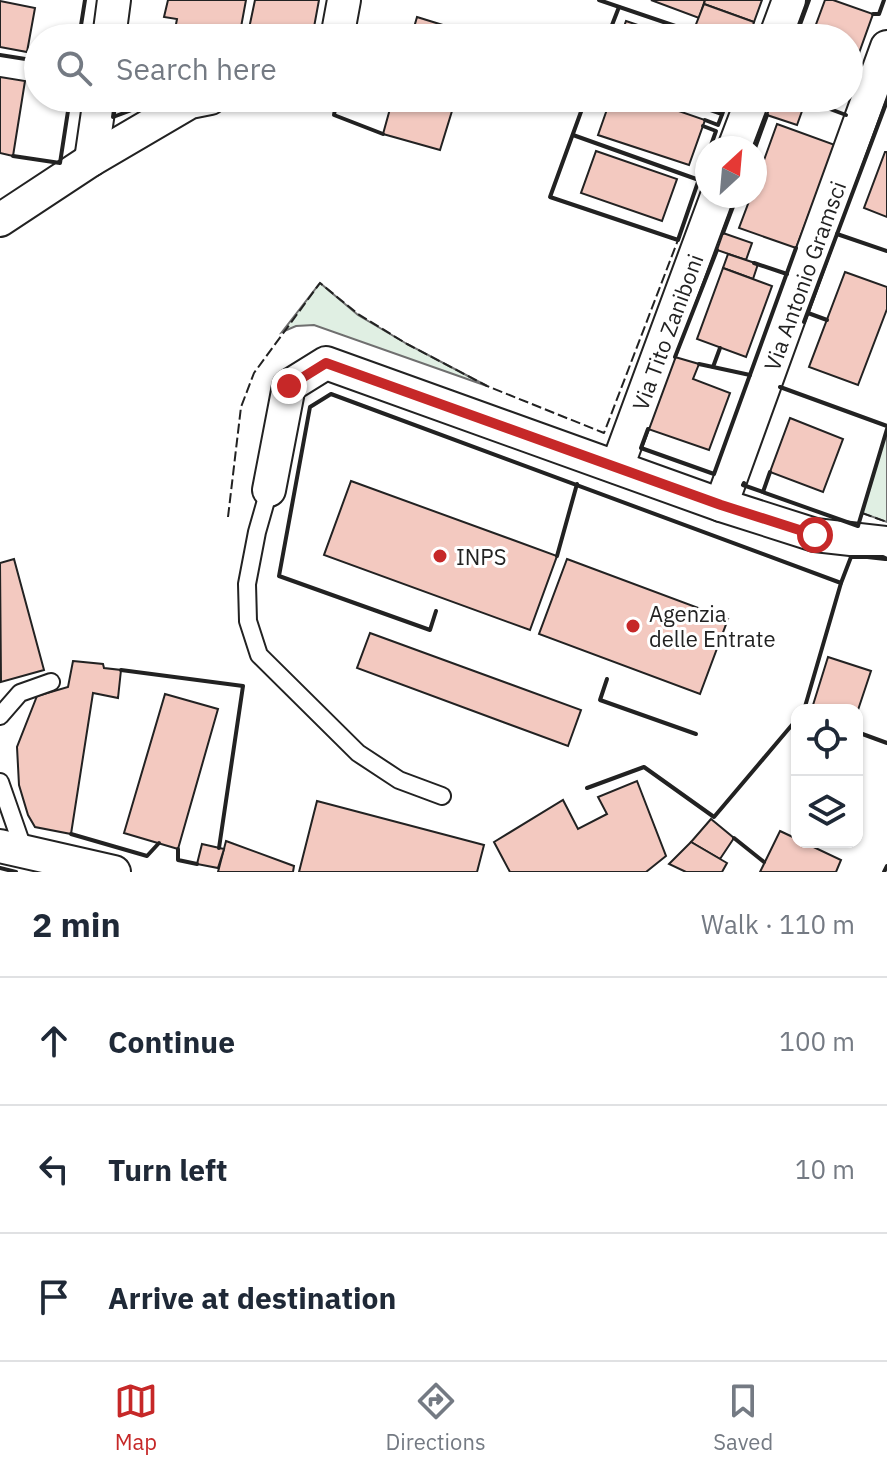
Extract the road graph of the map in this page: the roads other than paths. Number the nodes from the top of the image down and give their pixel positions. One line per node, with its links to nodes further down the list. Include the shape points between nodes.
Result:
1 (114, 0): 4 (street)
2 (344, 0): 5 (street)
3 (789, 0): 6 (street)
4 (111, 24)
5 (340, 24)
6 (780, 24)
7 (887, 47): 17 (street, Via Antonio Gramsci)
8 (98, 112): 12 (street)
9 (173, 112): 12 (street)
10 (748, 112): 11 (street)
11 (739, 136)
12 (91, 160): 14 (street)
13 (713, 208): 15 (street, Via Tito Zaniboni)
14 (0, 220)
15 (617, 467): 16 (street, via 326,363 289,386); 17 (street)
16 (269, 490): 22 (lane, via 247,584 248,621 259,655 358,753 399,780)
17 (721, 505): 18 (street, via 815,535)
18 (887, 543)
19 (51, 682): 20 (lane, via 20,693)
20 (0, 716)
21 (0, 782): 23 (lane)
22 (442, 796)
23 (12, 848): 24 (street)
24 (114, 872)

